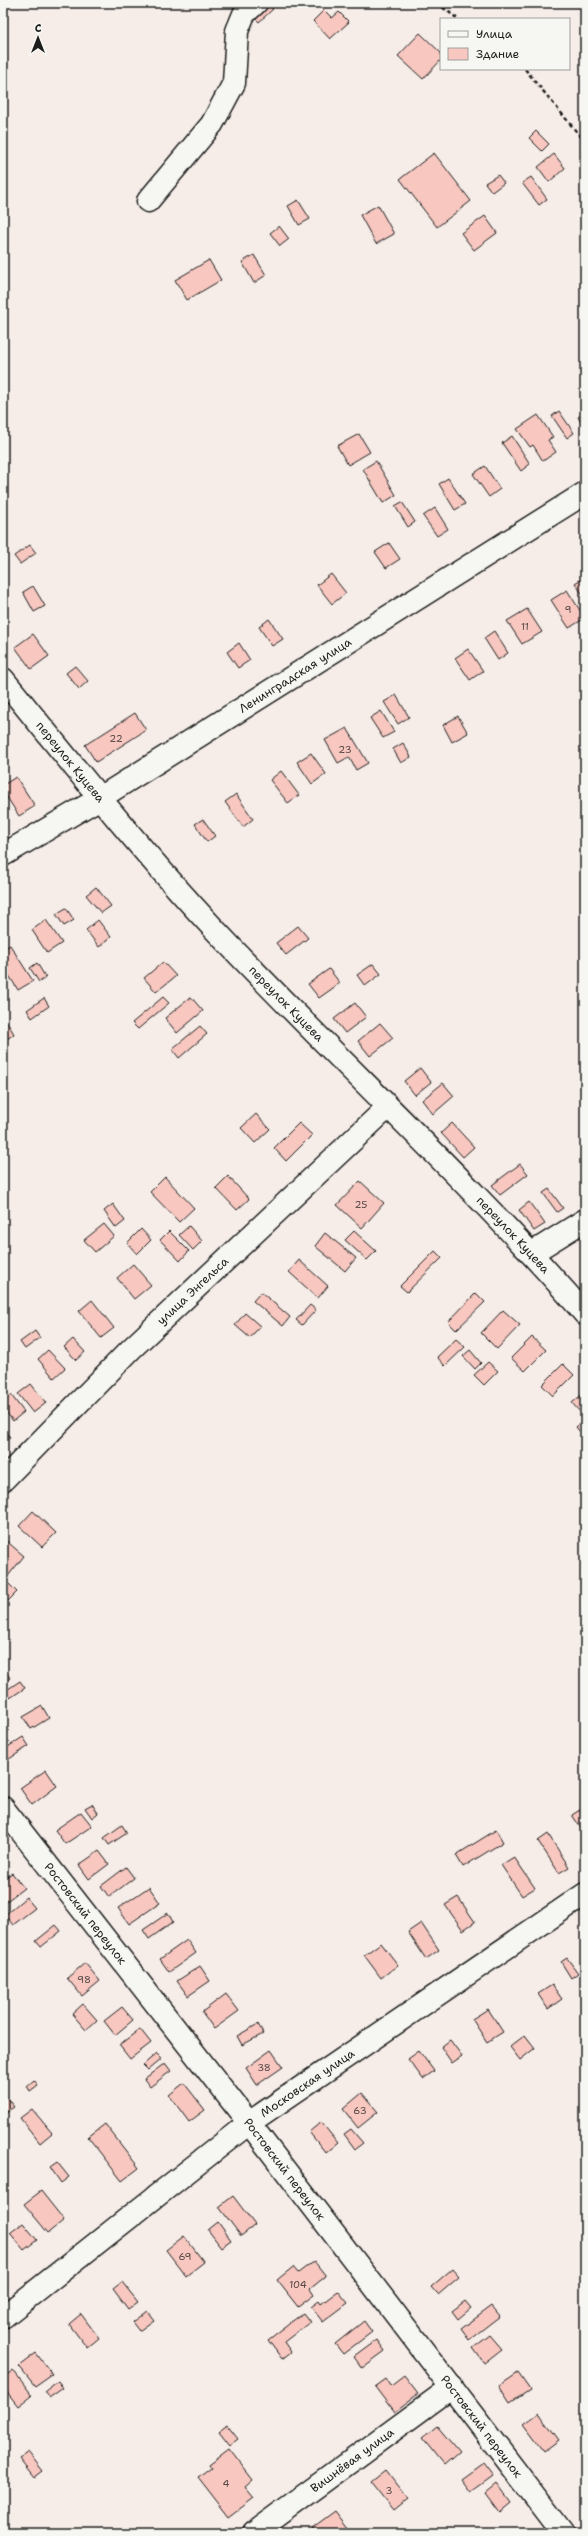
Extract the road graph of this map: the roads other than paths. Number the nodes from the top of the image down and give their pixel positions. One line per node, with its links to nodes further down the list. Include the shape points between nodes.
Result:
1 (256, 3): 2 (street, via 244,14 237,31 234,83 212,124)
2 (148, 201)
3 (585, 493): 5 (street, Ленинградская улица)
4 (3, 679): 5 (street, переулок Куцева)
5 (100, 798): 6 (street, Ленинградская улица); 7 (street, переулок Куцева, via 214,929)
6 (3, 855)
7 (388, 1107): 9 (street, переулок Куцева); 11 (street, улица Энгельса, via 131,1349)
8 (585, 1220): 9 (street)
9 (532, 1253): 10 (street, переулок Куцева)
10 (585, 1314)
11 (3, 1480)
12 (3, 1808): 14 (street, Ростовский переулок)
13 (585, 1894): 14 (street, Московская улица)
14 (249, 2123): 15 (street, Московская улица); 16 (street, Ростовский переулок)
15 (3, 2317)
16 (452, 2387): 17 (street, Вишнёвая улица); 18 (street, Ростовский переулок)
17 (253, 2533)
18 (563, 2533)

